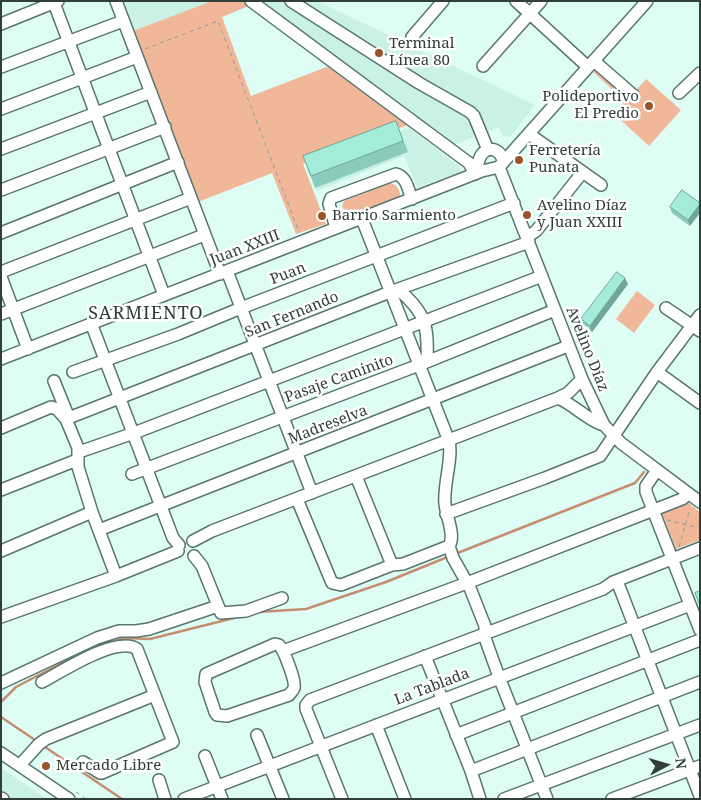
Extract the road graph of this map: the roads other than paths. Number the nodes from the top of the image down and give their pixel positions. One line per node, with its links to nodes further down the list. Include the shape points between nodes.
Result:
1 (26, 1): 10 (street)
2 (116, 1): 12 (street)
3 (252, 1): 35 (street, via 469,163)
4 (291, 1): 31 (street, via 418,83 470,112 474,116)
5 (443, 1): 14 (street)
6 (516, 1): 11 (street)
7 (541, 1): 11 (street)
8 (646, 1): 17 (street)
9 (56, 2): 10 (street); 15 (street)
10 (30, 13): 13 (street)
11 (530, 14): 17 (street); 18 (street)
12 (123, 21): 15 (street); 16 (street)
13 (1, 24)
14 (412, 37)
15 (68, 41): 19 (street); 21 (street)
16 (136, 55): 21 (street); 22 (street)
17 (591, 64): 24 (street); 28 (street)
18 (483, 66)
19 (1, 67)
20 (699, 74): 23 (street)
21 (82, 78): 25 (street); 26 (street)
22 (151, 92): 26 (street); 27 (street)
23 (679, 93)
24 (633, 95)
25 (1, 108)
26 (95, 113): 29 (street); 30 (street)
27 (164, 127): 29 (street); 32 (street)
28 (529, 134): 33 (street); 34 (street)
29 (109, 148): 36 (street); 38 (street)
30 (1, 149)
31 (484, 155): 33 (street, via 481,164 484,168); 33 (street, via 493,149 499,151 502,156); 35 (street)
32 (178, 162): 36 (street); 39 (street)
33 (497, 166): 35 (street, Juan XXIII); 41 (street, Avelino Díaz)
34 (582, 173): 37 (street); 47 (street, San Fernando)
35 (475, 174): 40 (street, Juan XXIII)
36 (122, 184): 43 (street); 45 (street)
37 (601, 185)
38 (1, 190)
39 (191, 198): 43 (street); 46 (street)
40 (412, 199): 42 (street, Juan XXIII); 44 (street, via 404,179 396,174 331,198 329,204)
41 (514, 203): 47 (street, Avelino Díaz); 48 (street, Puan)
42 (362, 219): 44 (street, Juan XXIII); 48 (street)
43 (136, 220): 49 (street); 50 (street)
44 (336, 228): 51 (street, Juan XXIII)
45 (1, 233)
46 (204, 235): 49 (street); 51 (street)
47 (528, 239): 53 (street, Avelino Díaz); 54 (street, San Fernando)
48 (376, 256): 54 (street); 56 (street, Puan)
49 (150, 257): 55 (street); 58 (street)
50 (1, 272)
51 (224, 272): 55 (street, Juan XXIII); 56 (street)
52 (1, 276): 58 (street)
53 (542, 276): 59 (street, Avelino Díaz); 62 (street)
54 (394, 291): 62 (street, via 416,307); 65 (street); 66 (street, San Fernando)
55 (164, 295): 63 (street, Juan XXIII)
56 (241, 308): 66 (street); 70 (street, Puan)
57 (666, 308): 64 (street)
58 (14, 309): 60 (street); 68 (street)
59 (555, 310): 67 (street, Avelino Díaz); 71 (street, Pasaje Caminito)
60 (1, 314)
61 (700, 315): 64 (street)
62 (424, 321): 65 (street); 71 (street, via 428,351)
63 (91, 323): 68 (street, Juan XXIII); 70 (street)
64 (696, 328): 73 (street)
65 (405, 329): 71 (street); 76 (street)
66 (256, 346): 76 (street); 77 (street, San Fernando)
67 (568, 346): 74 (street, Avelino Díaz); 79 (street, Madreselva)
68 (28, 349): 69 (street, Juan XXIII)
69 (1, 359)
70 (106, 360): 72 (street, Puan); 77 (street)
71 (423, 363): 79 (street); 81 (street, Pasaje Caminito)
72 (73, 372)
73 (658, 372): 80 (street); 86 (street)
74 (582, 379): 78 (street); 83 (street, Avelino Díaz)
75 (54, 381): 82 (street)
76 (269, 381): 81 (street); 85 (street)
77 (121, 398): 82 (street, San Fernando); 85 (street)
78 (558, 398): 83 (street); 87 (street)
79 (432, 400): 87 (street); 88 (street, Madreselva)
80 (700, 403)
81 (283, 416): 88 (street); 90 (street, Pasaje Caminito)
82 (68, 418): 84 (street, via 51,407); 89 (street)
83 (604, 425): 86 (street, Avelino Díaz)
84 (1, 428)
85 (134, 433): 89 (street); 90 (street)
86 (613, 436): 91 (street, Avelino Díaz); 100 (street, via 597,457)
87 (449, 441): 93 (street); 100 (street, via 444,492)
88 (297, 453): 95 (street); 98 (street, Madreselva)
89 (78, 456): 94 (street); 99 (street, via 78,467)
90 (147, 468): 92 (street, Pasaje Caminito); 98 (street)
91 (657, 470): 96 (street, Avelino Díaz); 101 (street, via 646,489)
92 (132, 474)
93 (356, 476): 95 (street); 110 (street)
94 (1, 490)
95 (312, 492): 97 (street)
96 (694, 498): 101 (street, via 682,499)
97 (297, 499): 103 (street); 110 (street, via 332,583 341,585)
98 (161, 506): 102 (street, Madreselva); 104 (street)
99 (92, 512): 102 (street); 106 (street)
100 (446, 514): 107 (street, via 452,538)
101 (654, 514): 109 (street); 112 (street)
102 (99, 530): 111 (street)
103 (193, 541): 104 (street, via 186,540); 108 (street, via 197,548)
104 (178, 548): 108 (street, via 184,558); 111 (street)
105 (700, 548): 109 (street)
106 (1, 550)
107 (451, 552): 110 (street); 112 (street)
108 (194, 556): 116 (street, via 202,566)
109 (674, 558): 113 (street); 115 (street)
110 (392, 565)
111 (116, 576): 117 (street)
112 (467, 583): 120 (street); 122 (street)
113 (619, 586): 118 (street); 120 (street, via 608,584 603,589)
114 (282, 598): 116 (street, via 246,610 221,613)
115 (690, 605): 118 (street, La Tablada); 119 (street)
116 (218, 606): 128 (street, via 149,629 118,631 97,638)
117 (3, 613)
118 (634, 626): 124 (street); 125 (street, La Tablada)
119 (700, 630)
120 (485, 632): 123 (street); 125 (street)
121 (700, 640): 124 (street)
122 (279, 647): 122 (street, via 294,684 293,691 224,717 217,715 205,682 206,674)
123 (425, 656): 131 (street); 138 (street, via 307,703 306,710)
124 (647, 660): 130 (street); 132 (street)
125 (499, 677): 131 (street, La Tablada); 132 (street)
126 (42, 682): 129 (street, via 95,654 116,647 133,646)
127 (700, 682): 130 (street)
128 (1, 683)
129 (155, 695): 142 (street, via 173,742 100,773); 143 (street, via 46,739)
130 (661, 696): 135 (street); 139 (street)
131 (442, 700): 133 (street, La Tablada); 136 (street)
132 (514, 713): 136 (street); 139 (street)
133 (376, 725): 138 (street, La Tablada); 157 (street)
134 (700, 725): 135 (street)
135 (676, 734): 145 (street); 148 (street)
136 (456, 735): 146 (street)
137 (257, 736): 144 (street)
138 (321, 746): 144 (street, La Tablada); 156 (street)
139 (528, 749): 146 (street); 148 (street)
140 (1, 753): 143 (street)
141 (205, 756): 149 (street)
142 (83, 762)
143 (20, 765): 151 (street)
144 (269, 766): 149 (street, La Tablada); 155 (street)
145 (695, 768): 150 (street); 161 (street)
146 (471, 771): 158 (street)
147 (159, 780): 152 (street)
148 (542, 784): 159 (street); 160 (street)
149 (217, 786): 153 (street, La Tablada); 154 (street)
150 (700, 796)
151 (69, 799)
152 (165, 799)
153 (184, 799)
154 (222, 799)
155 (283, 799)
156 (342, 799)
157 (405, 799)
158 (480, 799)
159 (504, 799)
160 (547, 799)
161 (612, 799)

